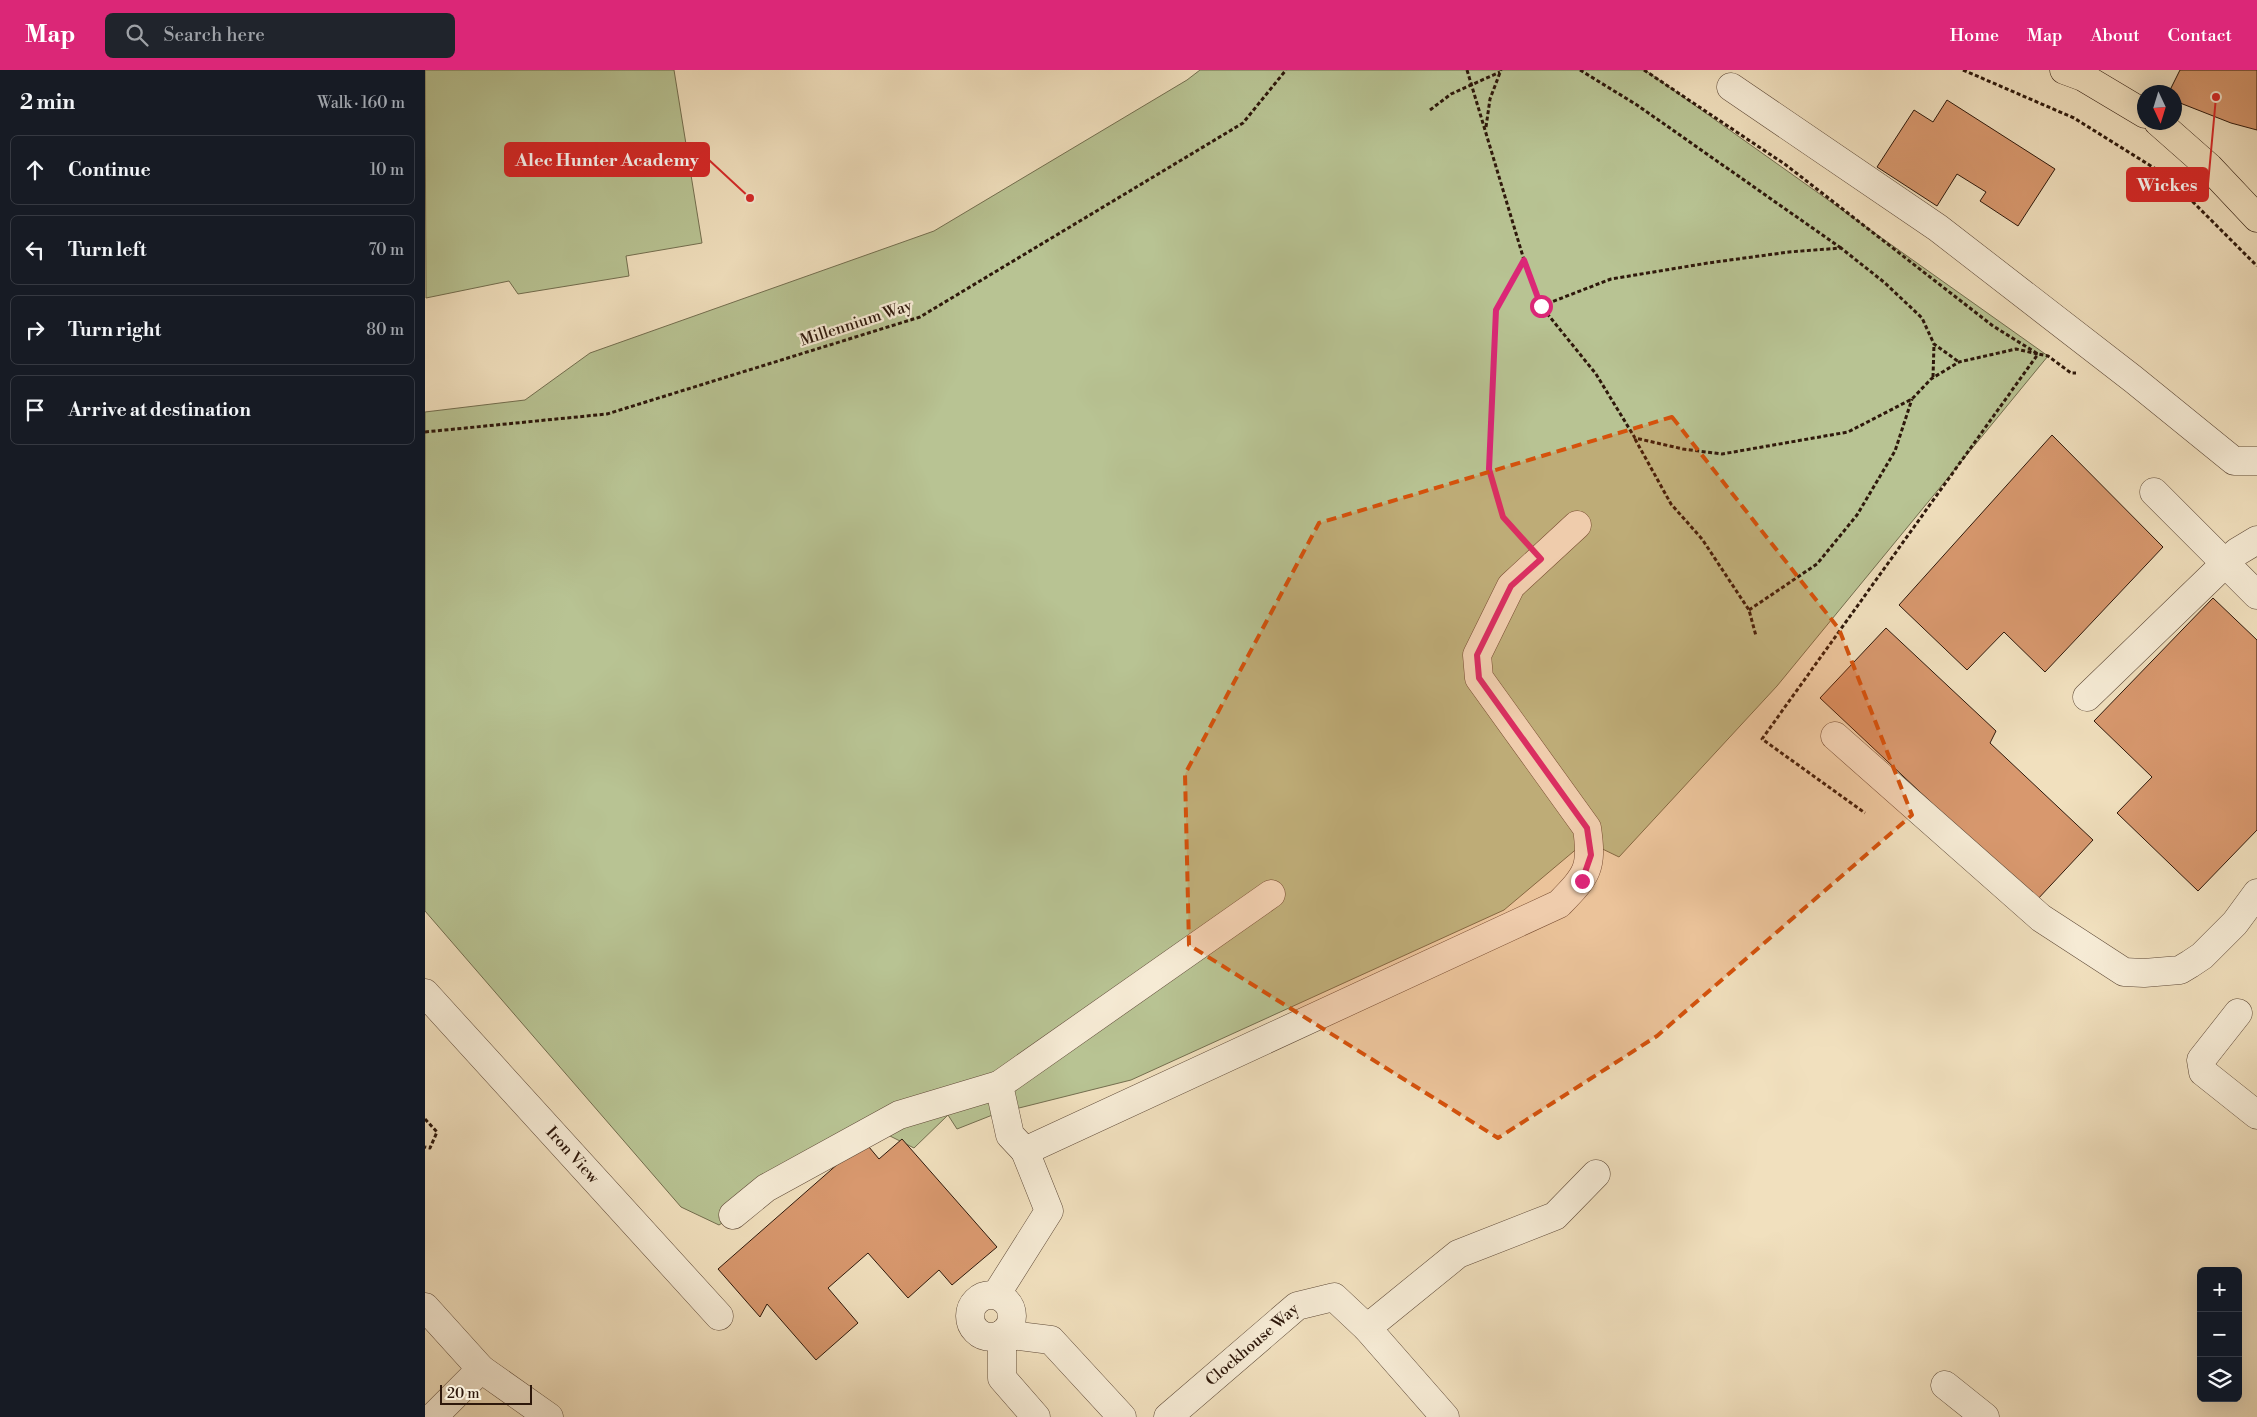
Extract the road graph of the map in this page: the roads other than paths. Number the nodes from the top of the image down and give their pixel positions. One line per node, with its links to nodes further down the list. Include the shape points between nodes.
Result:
1 (2064, 70): 3 (main road)
2 (1731, 87): 8 (street, via 1938,228 2234,461)
3 (2137, 109)
4 (2167, 130): 5 (main road)
5 (2209, 168): 6 (main road); 7 (main road)
6 (2257, 189)
7 (2257, 218)
8 (2257, 461)
9 (2154, 492): 12 (street)
10 (1577, 525): 22 (street, via 1511,586 1477,655 1479,678 1587,828 1591,855 1582,881 1559,904)
11 (2257, 540): 12 (street)
12 (2225, 564): 13 (street); 14 (street)
13 (2257, 595)
14 (2087, 697)
15 (1835, 736): 16 (street, via 2041,918 2124,972 2180,970 2202,956 2235,923)
16 (2257, 893)
17 (1271, 894): 20 (street)
18 (425, 993): 27 (street, Iron View)
19 (2238, 1013): 21 (street, via 2201,1060 2203,1072)
20 (999, 1085): 22 (street, via 1010,1135); 24 (street, via 899,1115 766,1188)
21 (2257, 1115)
22 (1025, 1151): 25 (street, via 1049,1211)
23 (1596, 1174): 28 (street, via 1555,1216 1458,1254)
24 (733, 1215)
25 (996, 1295): 29 (street, via 1008,1302 1012,1315 1008,1329); 29 (street, via 977,1299 969,1318 982,1335 996,1337)
26 (425, 1307): 30 (street)
27 (719, 1316)
28 (1367, 1328): 36 (street, Clockhouse Way, via 1334,1296 1297,1306); 37 (street, Clockhouse Way)
29 (1002, 1334): 34 (street, via 1002,1378); 35 (street, via 1051,1340)
30 (481, 1369): 32 (street); 33 (street)
31 (1945, 1385): 38 (street)
32 (433, 1417)
33 (549, 1417)
34 (1036, 1417)
35 (1122, 1417)
36 (1168, 1417)
37 (1445, 1417)
38 (1985, 1417)

